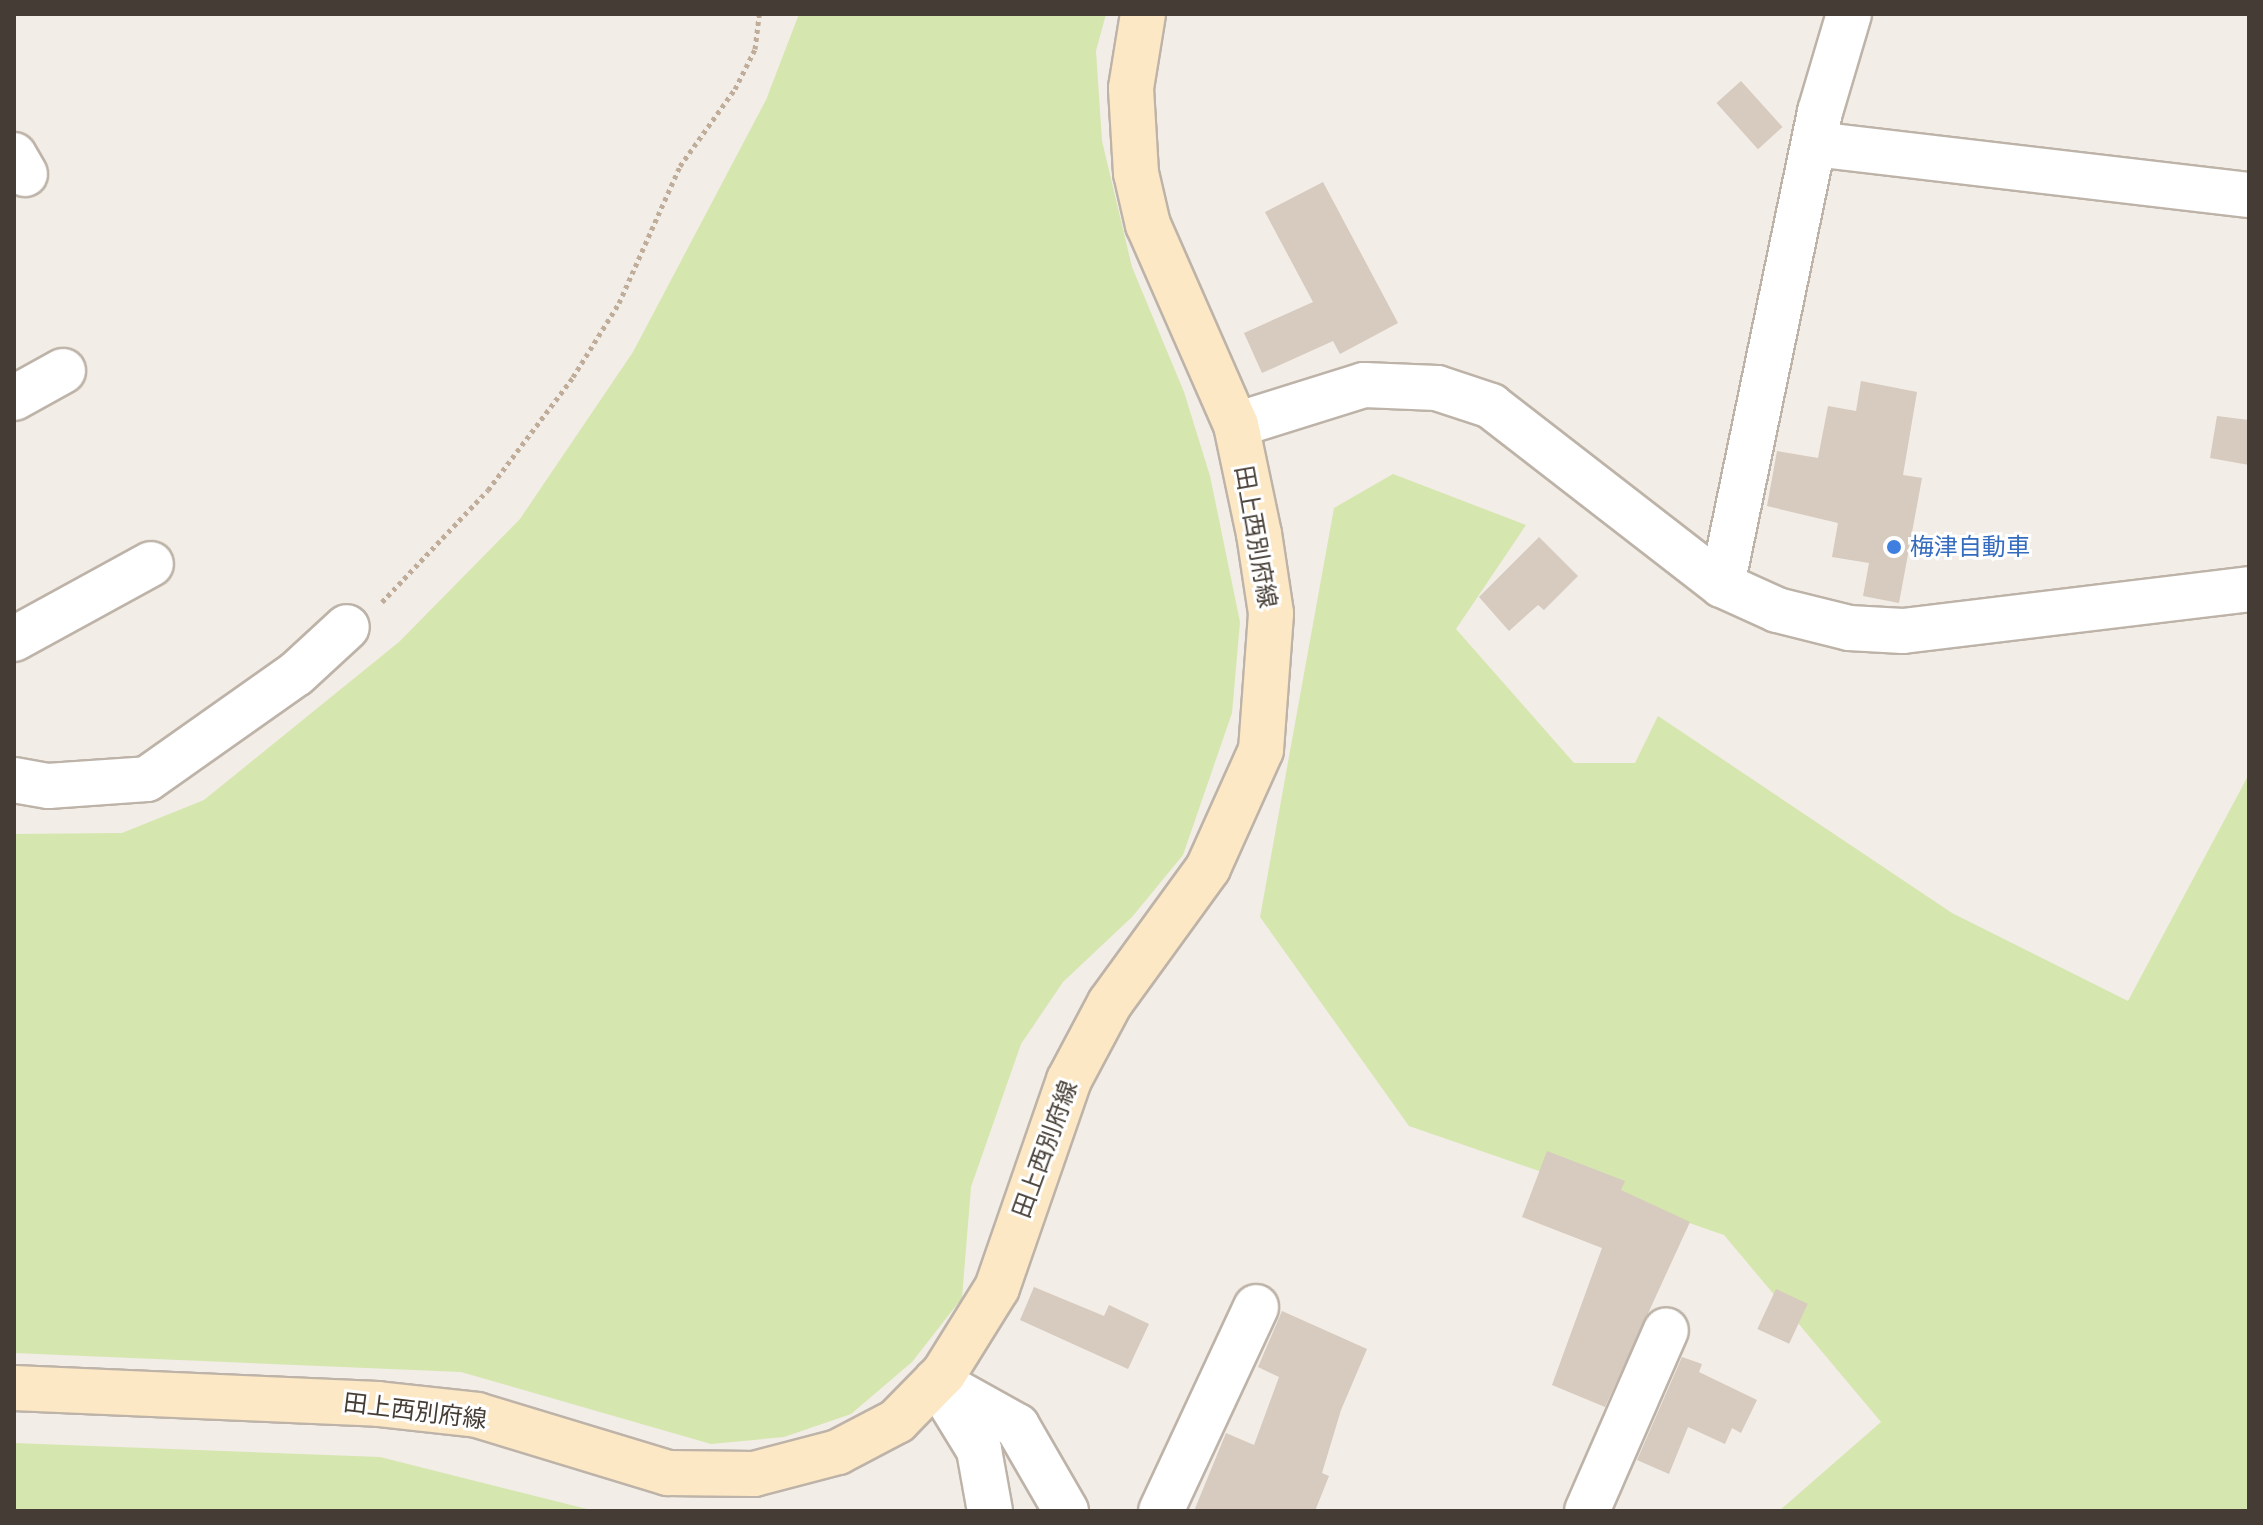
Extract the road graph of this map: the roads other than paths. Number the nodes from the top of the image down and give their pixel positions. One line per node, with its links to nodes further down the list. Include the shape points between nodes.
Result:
1 (1143, 14): 7 (street, 田上西別府線, via 1131,88 1136,173 1175,292)
2 (1849, 14): 3 (street)
3 (1814, 144): 4 (street); 9 (street)
4 (2249, 195)
5 (63, 371): 6 (street)
6 (14, 398)
7 (1236, 425): 9 (street, via 1364,385 1437,388 1491,406 1516,423); 16 (street, 田上西別府線, via 1271,613 1261,750 1208,868 1110,1003 1069,1080 1039,1151 997,1288)
8 (151, 564): 12 (street)
9 (1722, 585): 10 (street, via 1777,610 1849,628 1903,631)
10 (2249, 589)
11 (347, 627): 13 (street, via 296,674 147,779 48,786)
12 (14, 639)
13 (14, 780)
14 (1256, 1307): 20 (street)
15 (1666, 1330): 21 (street)
16 (936, 1381): 17 (street, 田上西別府線, via 897,1421 838,1452 754,1474 668,1473 477,1415 378,1404); 18 (street, via 979,1450); 19 (street, via 1017,1426)
17 (14, 1388)
18 (990, 1511)
19 (1066, 1511)
20 (1161, 1511)
21 (1587, 1511)

